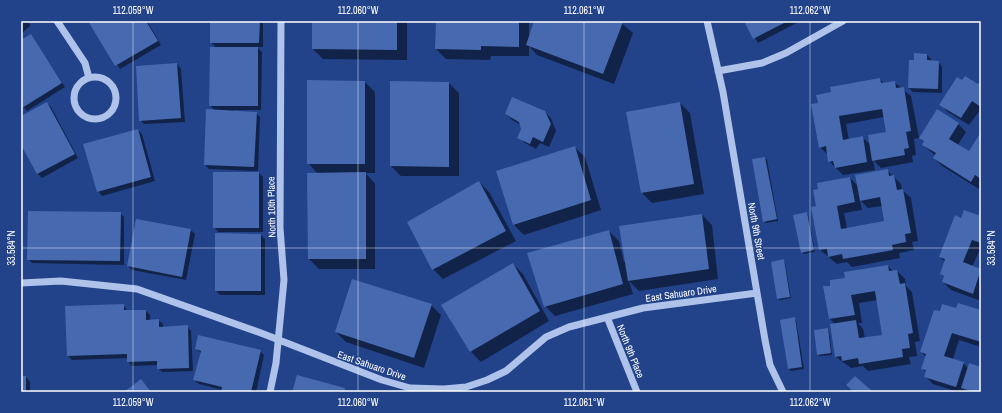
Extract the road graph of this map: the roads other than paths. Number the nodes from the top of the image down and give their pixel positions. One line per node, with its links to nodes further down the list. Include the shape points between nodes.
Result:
1 (57, 21): 7 (street, via 85,63)
2 (281, 21): 11 (street, North 10th Place, via 280,228 284,280)
3 (707, 21): 6 (street, North 9th Street)
4 (843, 21): 5 (street)
5 (833, 23): 6 (street, via 786,53 762,63)
6 (718, 71): 9 (street, North 9th Street)
7 (89, 78): 7 (street, via 78,86 74,100 79,112 99,119 110,112 116,100 115,93 108,82)
8 (21, 283): 11 (street, East Sahuaro Drive, via 61,281 137,288)
9 (757, 293): 10 (street, East Sahuaro Drive, via 678,303); 15 (street, North 9th Street, via 770,364)
10 (608, 316): 12 (street, East Sahuaro Drive, via 569,327 546,337 506,371); 14 (street, North 9th Place, via 613,335)
11 (278, 340): 12 (street, East Sahuaro Drive, via 410,388); 13 (street, North 10th Place)
12 (456, 391)
13 (270, 392)
14 (637, 392)
15 (783, 392)

